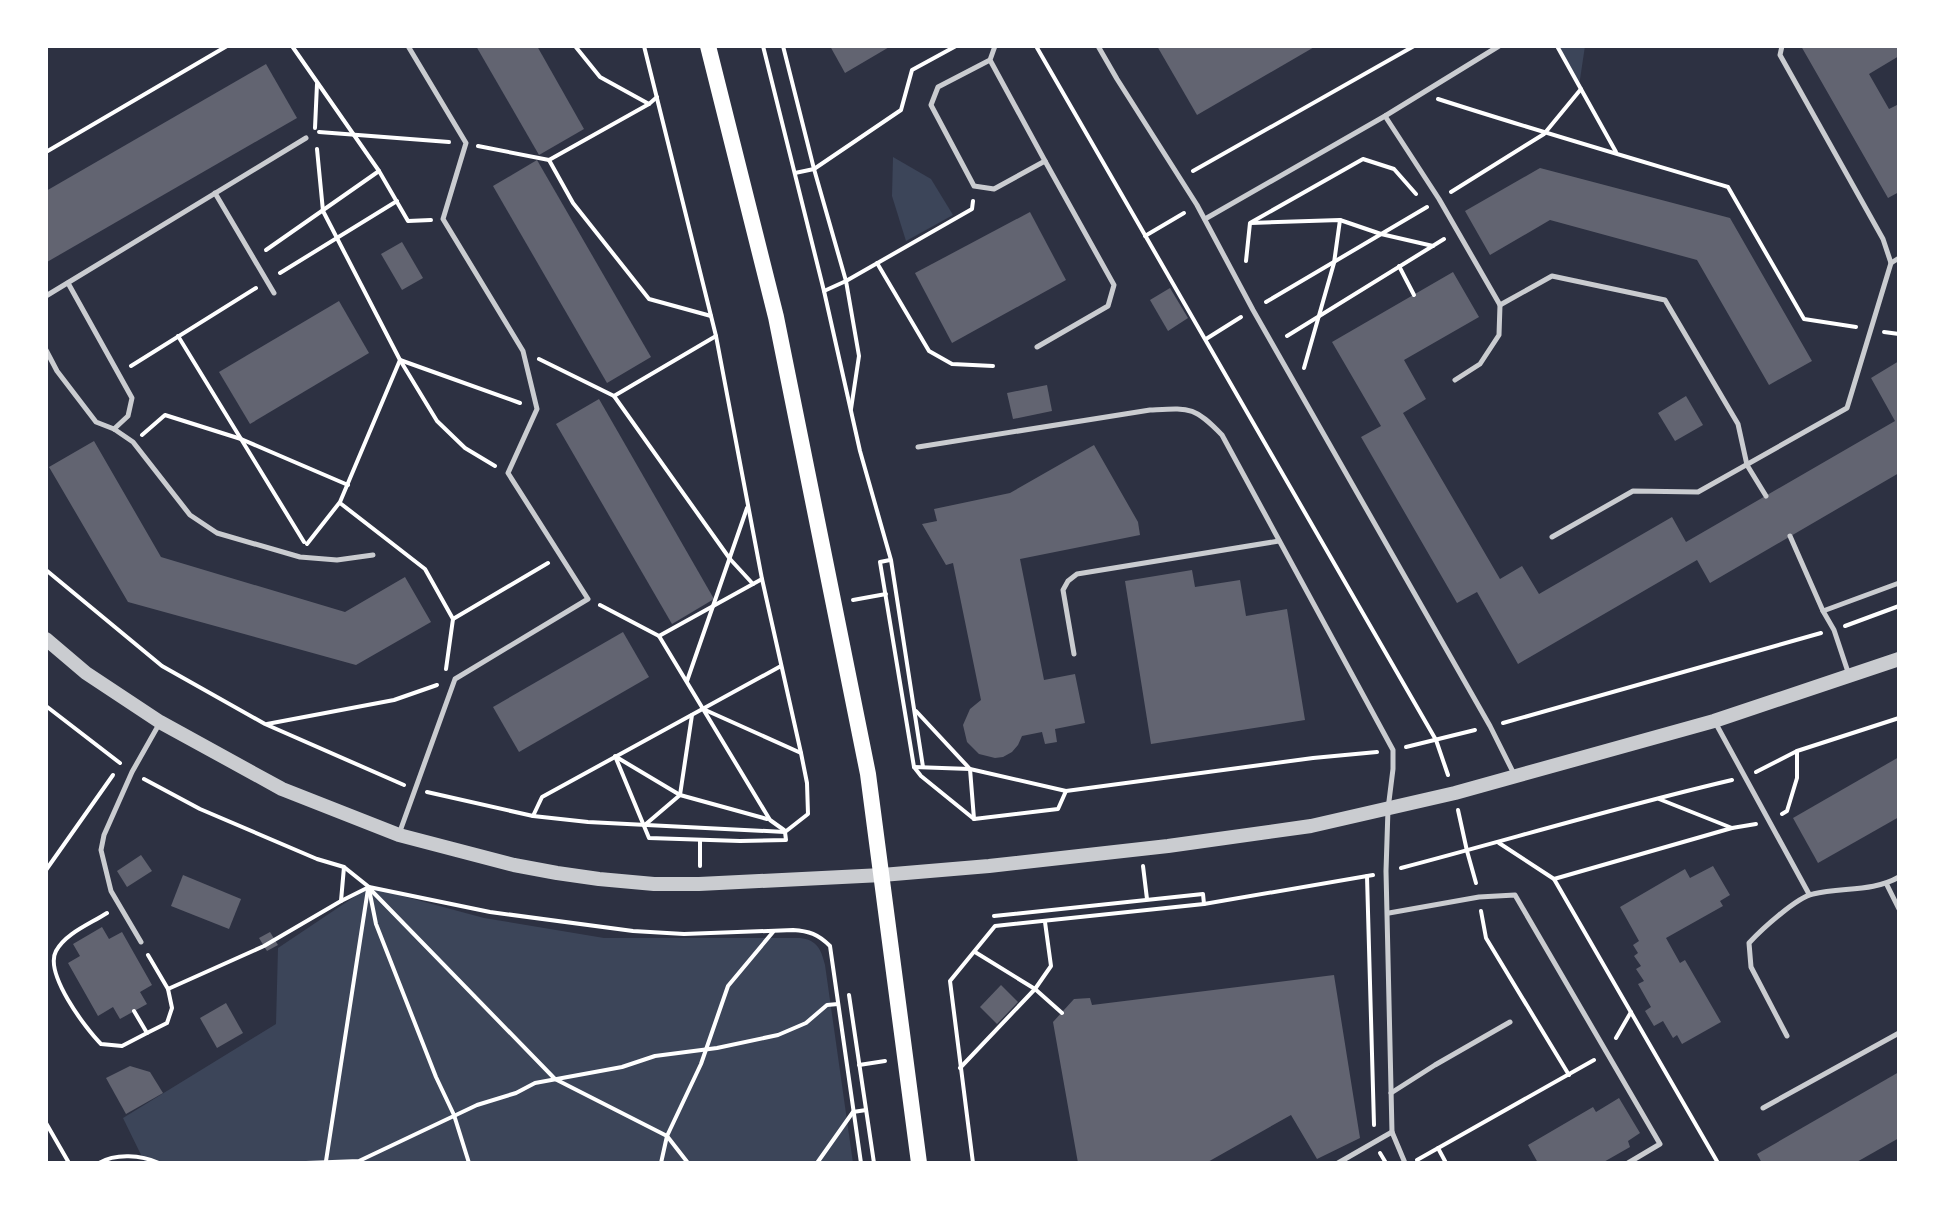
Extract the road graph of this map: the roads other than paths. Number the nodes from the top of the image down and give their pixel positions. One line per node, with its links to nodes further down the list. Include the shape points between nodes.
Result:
1 (408, 46): 40 (lane, via 466,143 443,219 523,351 537,409 508,473 588,599 455,679)
2 (708, 46): 41 (main road, via 776,317 868,774)
3 (995, 46): 7 (lane)
4 (1098, 46): 12 (lane)
5 (1499, 46): 8 (lane)
6 (1782, 46): 14 (lane, via 1780,55 1883,239)
7 (990, 60): 10 (lane); 10 (lane, via 938,87 931,105 974,186 994,189)
8 (1385, 116): 12 (lane); 18 (lane)
9 (306, 138): 11 (lane)
10 (1045, 161): 19 (lane, via 1114,285 1108,306)
11 (215, 193): 15 (lane); 16 (lane)
12 (1205, 219): 38 (lane)
13 (1899, 258): 14 (lane)
14 (1891, 263): 24 (lane, via 1847,408)
15 (68, 283): 17 (lane); 22 (lane, via 132,398 128,416)
16 (274, 293)
17 (46, 296)
18 (1500, 305): 21 (lane, via 1499,335 1480,364); 24 (lane, via 1552,276 1665,300 1738,424)
19 (1037, 347)
20 (46, 350): 22 (lane, via 96,422)
21 (1455, 380)
22 (114, 429): 29 (lane, via 133,442 190,515 217,533 300,557 337,560)
23 (918, 447): 28 (lane, via 1183,408 1203,416 1222,435)
24 (1747, 465): 25 (lane); 27 (lane, via 1698,492 1633,491)
25 (1766, 496)
26 (1790, 536): 31 (lane)
27 (1552, 537)
28 (1279, 541): 33 (lane, via 1077,574 1063,590); 39 (lane, via 1393,750)
29 (373, 555)
30 (1899, 583): 31 (lane)
31 (1823, 611): 35 (lane)
32 (46, 639): 37 (street)
33 (1074, 654)
34 (1899, 659): 35 (street)
35 (1850, 676): 36 (street)
36 (1714, 721): 38 (street); 44 (lane)
37 (160, 722): 40 (street, via 282,789); 47 (lane, via 132,772 101,850 111,891)
38 (1516, 777): 39 (street)
39 (1388, 809): 41 (street, via 1311,826 1142,849); 46 (lane)
40 (399, 835): 41 (street, via 514,865 654,884)
41 (882, 875): 54 (main road)
42 (1899, 877): 43 (lane)
43 (1887, 885): 44 (lane); 45 (lane)
44 (1809, 894): 50 (lane, via 1749,943 1751,967)
45 (1899, 909)
46 (1389, 913): 51 (lane); 57 (lane, via 1515,895 1660,1144)
47 (141, 942)
48 (1510, 1022): 51 (lane)
49 (1899, 1033): 52 (lane)
50 (1787, 1036)
51 (1391, 1093): 53 (lane)
52 (1763, 1108)
53 (1392, 1132): 55 (lane); 56 (lane)
54 (919, 1163)
55 (1338, 1163)
56 (1408, 1163)
57 (1628, 1163)

